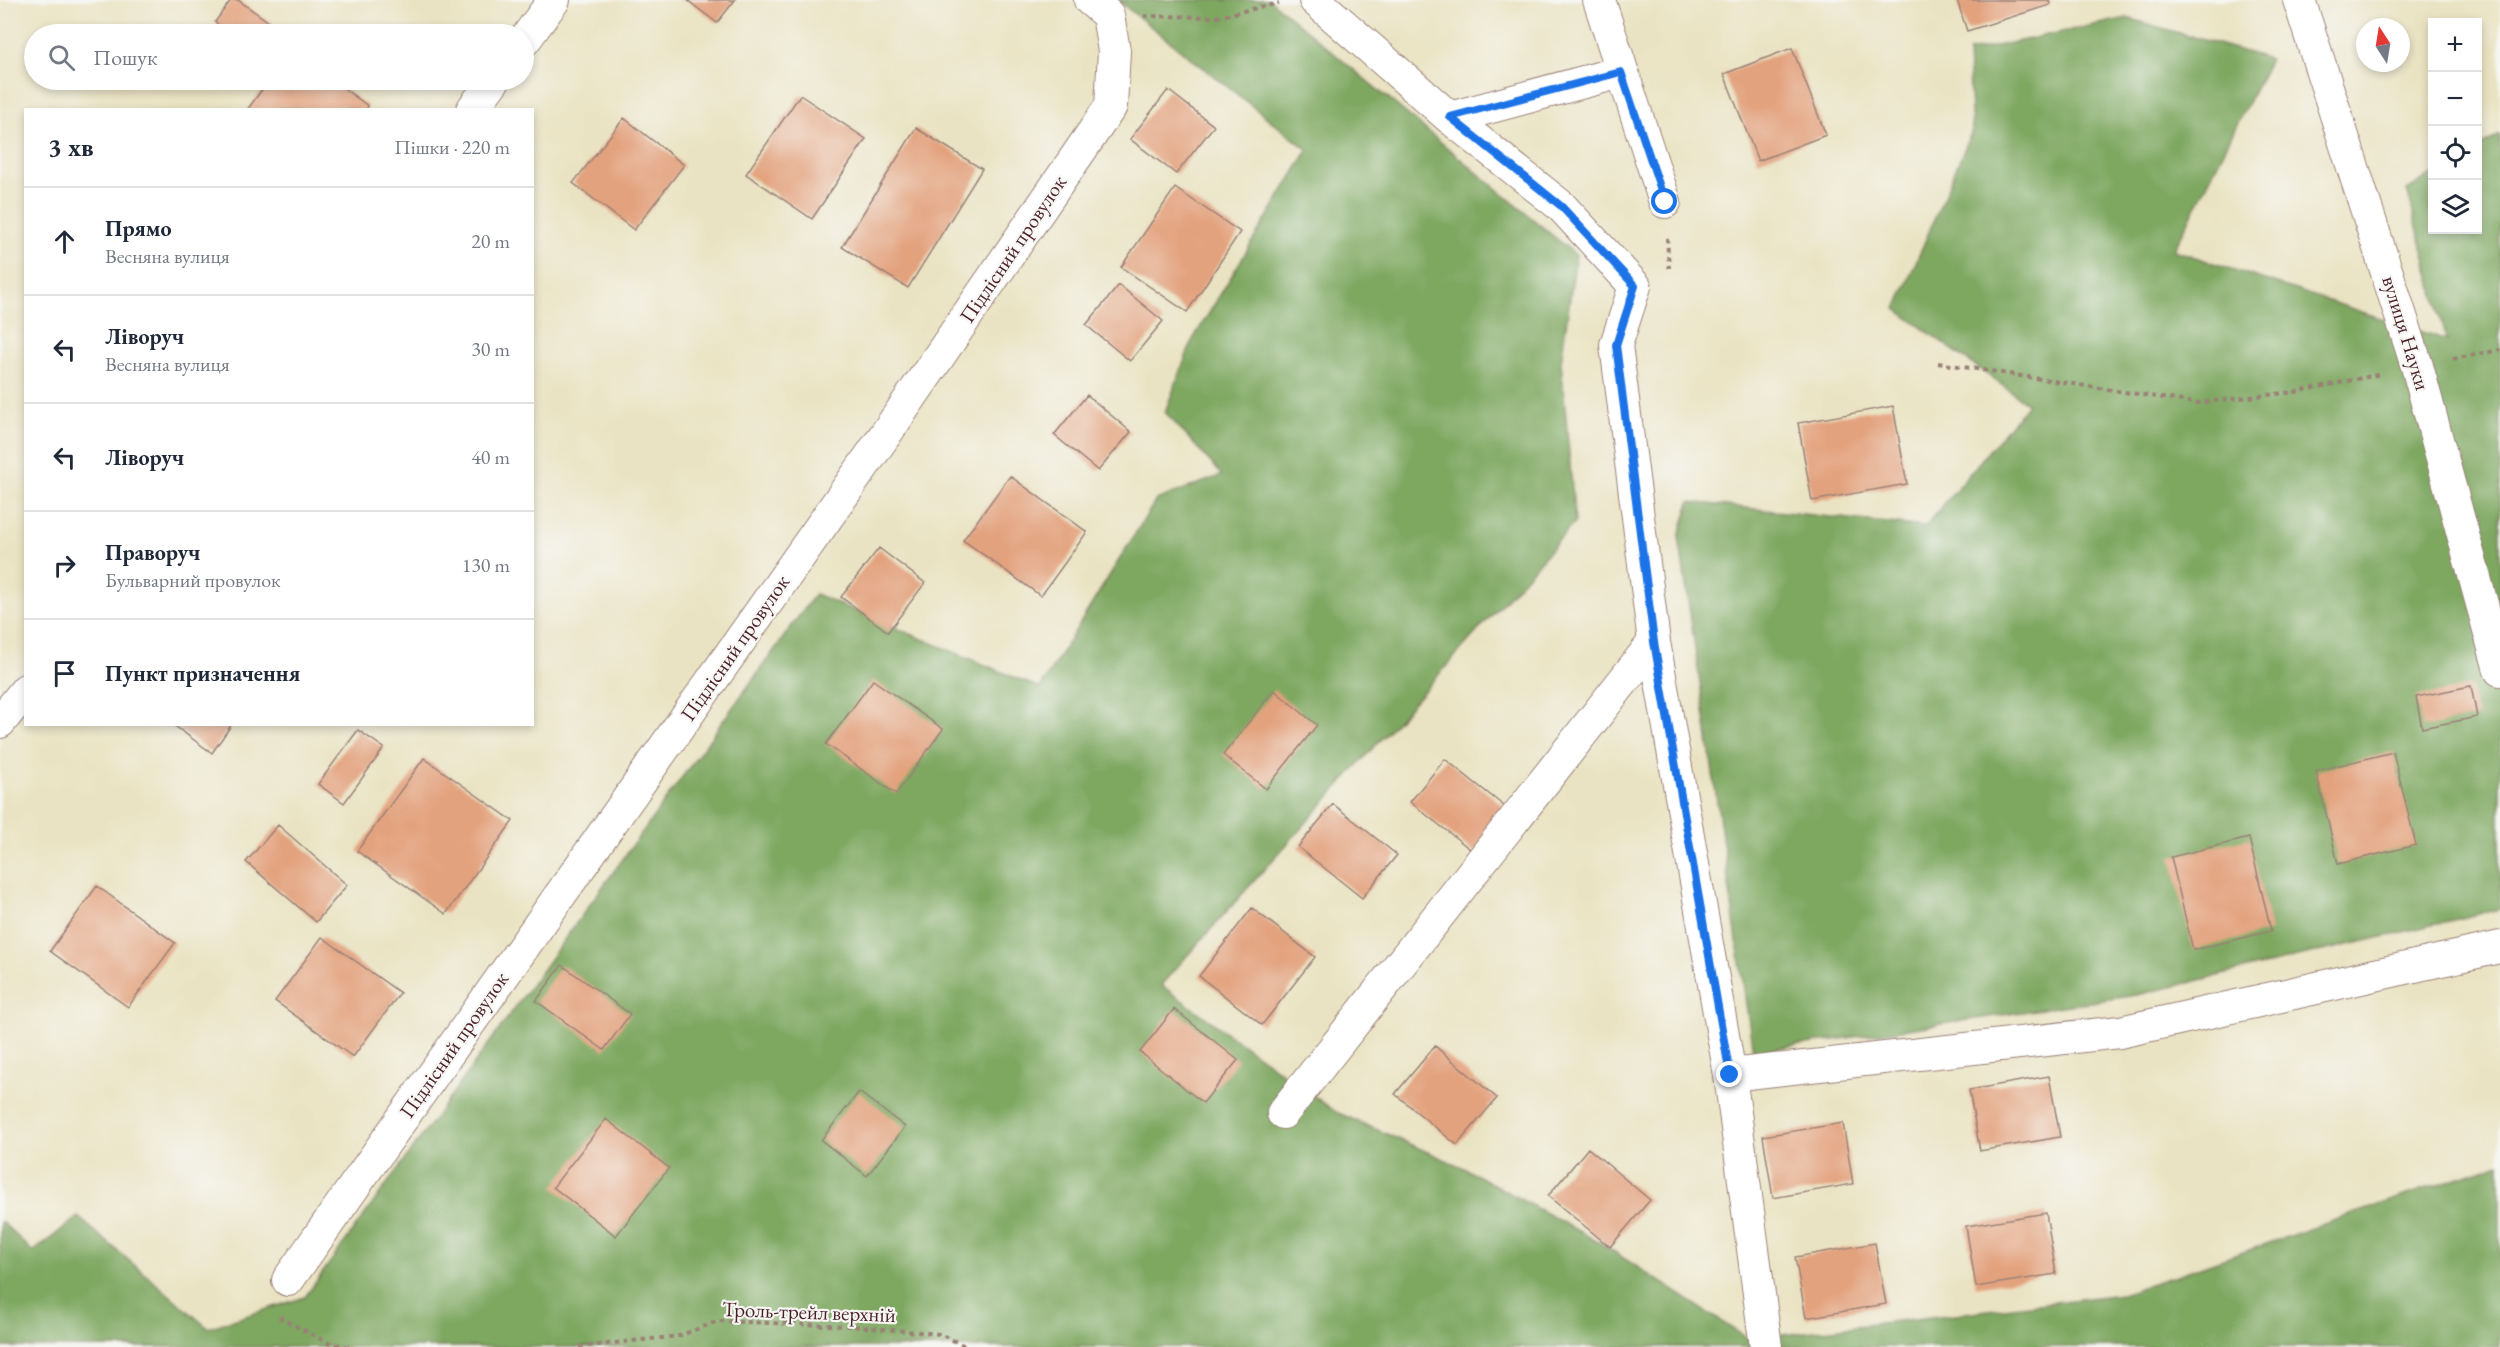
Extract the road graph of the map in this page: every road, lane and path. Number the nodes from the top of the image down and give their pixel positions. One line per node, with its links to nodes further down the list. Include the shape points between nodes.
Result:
1 (554, 0): 7 (street)
2 (1315, 0): 11 (street)
3 (1599, 0): 8 (street)
4 (2300, 0): 15 (street, вулиця Науки)
5 (1284, 2): 6 (path, via 1217,17)
6 (1099, 7): 23 (street, Підлісний провулок, via 1114,51 1111,106 874,451)
7 (534, 27)
8 (1621, 72): 11 (street); 12 (street)
9 (487, 90): 10 (street)
10 (473, 108)
11 (1450, 117): 16 (street, via 1561,206 1635,286 1616,345)
12 (1665, 202)
13 (2500, 350): 15 (path)
14 (1938, 363): 15 (path, via 2194,403 2295,392)
15 (2417, 366): 17 (street, вулиця Науки)
16 (1654, 642): 21 (street); 22 (street)
17 (2500, 670)
18 (24, 692): 19 (street)
19 (0, 722)
20 (2500, 947): 21 (street, via 2120,1032)
21 (1730, 1075): 27 (street)
22 (1283, 1113)
23 (288, 1280): 24 (path, via 279,1317 328,1342)
24 (349, 1347)
25 (579, 1347): 26 (path, Троль-трейл верхній, via 679,1336 718,1322 851,1326 940,1334)
26 (967, 1347)
27 (1766, 1347)

